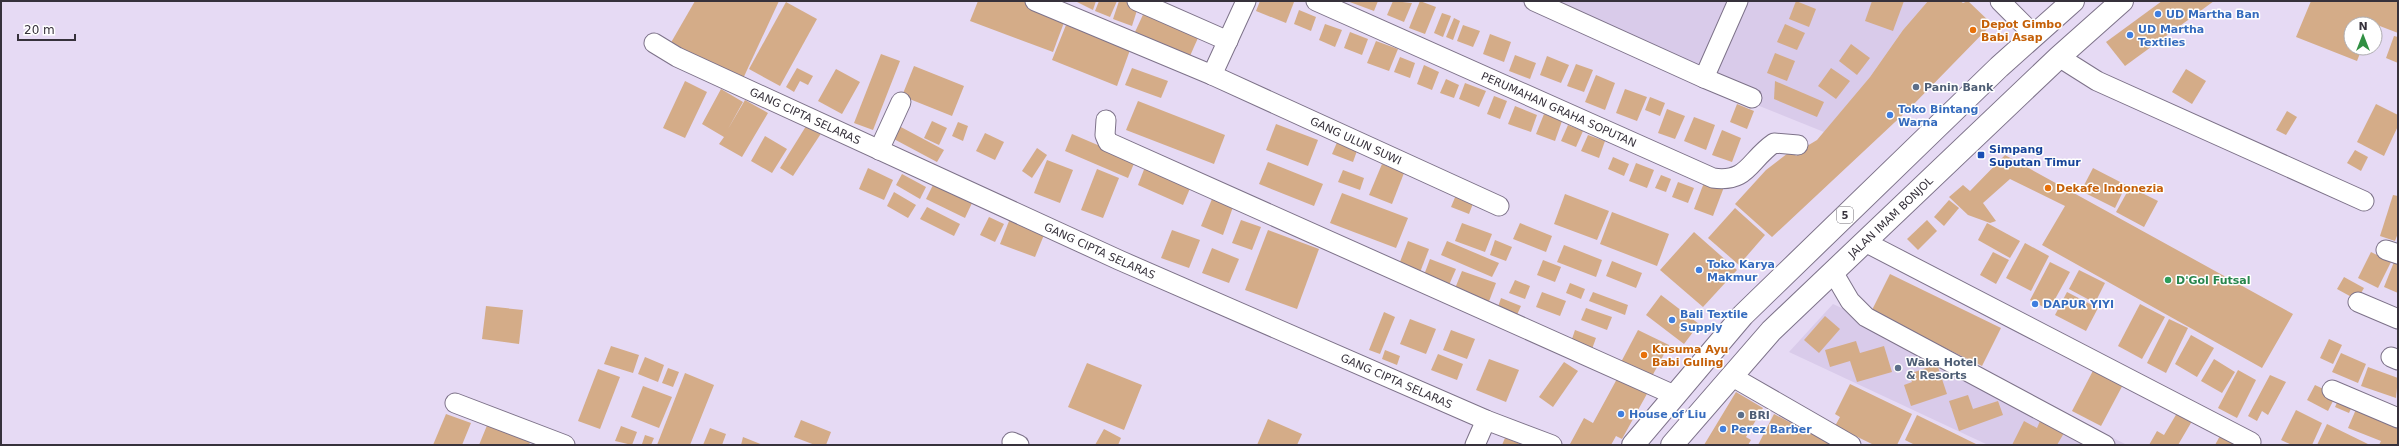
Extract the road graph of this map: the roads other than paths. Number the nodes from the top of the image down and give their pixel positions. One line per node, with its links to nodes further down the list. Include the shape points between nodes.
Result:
1 (1035, 1): 14 (street, GANG ULUN SUWI)
2 (1137, 1): 11 (street)
3 (1246, 1): 11 (street)
4 (1316, 1): 19 (street, PERUMAHAN GRAHA SOPUTAN, via 1713,178 1728,180 1739,176 1774,143)
5 (1534, 1): 15 (street)
6 (1738, 1): 15 (street)
7 (2000, 1): 10 (street)
8 (2073, 1): 10 (highway, 5)
9 (2122, 1): 13 (highway, JALAN IMAM BONJOL)
10 (2034, 35): 29 (highway, 5, via 1843,216 1743,315)
11 (1228, 41): 14 (street)
12 (654, 43): 20 (street, GANG CIPTA SELARAS, via 677,57)
13 (2059, 57): 21 (street, via 2097,81); 23 (highway, JALAN IMAM BONJOL)
14 (1212, 75): 22 (street, GANG ULUN SUWI)
15 (1704, 78): 16 (street)
16 (1752, 98)
17 (901, 102): 20 (street)
18 (1106, 120): 29 (street, via 1105,135 1108,142)
19 (1798, 145)
20 (879, 150): 32 (street, GANG CIPTA SELARAS, via 1120,260)
21 (2364, 201)
22 (1499, 206)
23 (1866, 242): 24 (highway, JALAN IMAM BONJOL); 33 (street)
24 (1833, 272): 27 (highway, JALAN IMAM BONJOL, via 1771,331); 40 (street, via 1850,301 1866,317)
25 (2358, 302): 26 (street)
26 (2398, 319)
27 (1731, 376): 38 (highway, JALAN IMAM BONJOL); 39 (street)
28 (2332, 390): 31 (street)
29 (1674, 395): 37 (highway, 5)
30 (455, 403): 34 (street)
31 (2398, 418)
32 (1486, 420): 35 (street); 36 (street, GANG CIPTA SELARAS)
33 (2251, 442)
34 (565, 445)
35 (1475, 445)
36 (1552, 445)
37 (1633, 445)
38 (1672, 445)
39 (1851, 445)
40 (2106, 445)

